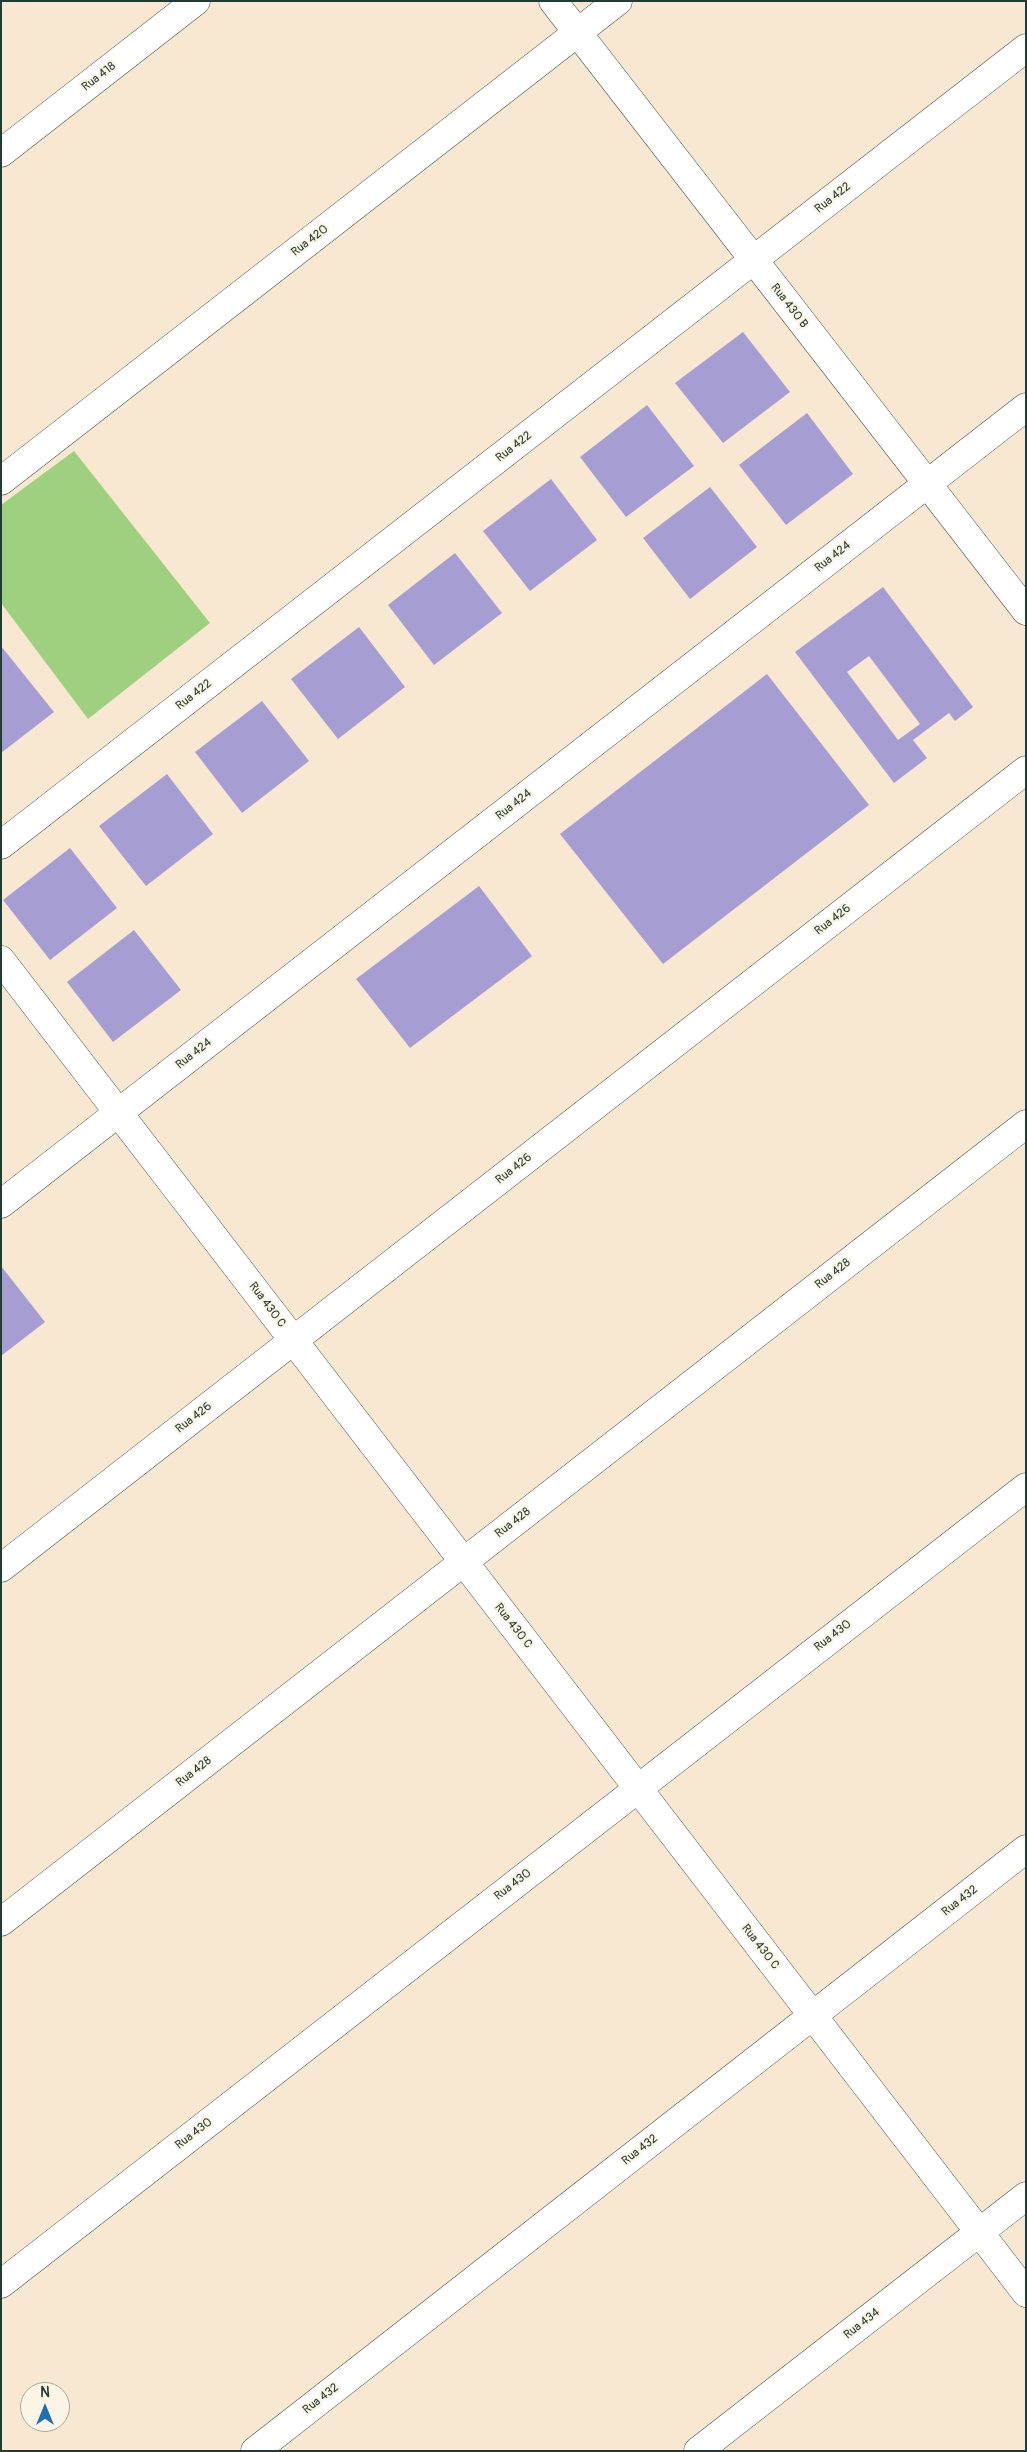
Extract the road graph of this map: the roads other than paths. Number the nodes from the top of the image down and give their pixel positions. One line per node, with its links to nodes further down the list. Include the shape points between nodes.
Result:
1 (196, 1): 6 (street, Rua 418)
2 (553, 1): 4 (street, Rua 430 B)
3 (618, 1): 4 (street, Rua 420)
4 (578, 33): 7 (street, Rua 430 B); 9 (street, Rua 420)
5 (1026, 48): 7 (street, Rua 422)
6 (1, 153)
7 (753, 260): 10 (street, Rua 430 B); 13 (street, Rua 422)
8 (1026, 407): 10 (street, Rua 424)
9 (1, 481)
10 (927, 484): 11 (street, Rua 430 B); 15 (street, Rua 424)
11 (1026, 612)
12 (1026, 770): 18 (street, Rua 426)
13 (1, 845)
14 (1, 960): 15 (street, Rua 430 C)
15 (119, 1112): 17 (street, Rua 424); 18 (street, Rua 430 C)
16 (1026, 1124): 20 (street, Rua 428)
17 (1, 1204)
18 (294, 1340): 20 (street, Rua 430 C); 21 (street, Rua 426)
19 (1026, 1487): 22 (street, Rua 430)
20 (464, 1562): 22 (street, Rua 430 C); 24 (street, Rua 428)
21 (1, 1568)
22 (638, 1788): 25 (street, Rua 430 C); 28 (street, Rua 430)
23 (1026, 1849): 25 (street, Rua 432)
24 (1, 1922)
25 (813, 2016): 27 (street, Rua 430 C); 30 (street, Rua 432)
26 (1026, 2196): 27 (street, Rua 434)
27 (979, 2232): 29 (street, Rua 430 C); 31 (street, Rua 434)
28 (1, 2284)
29 (1026, 2293)
30 (255, 2451)
31 (698, 2451)

